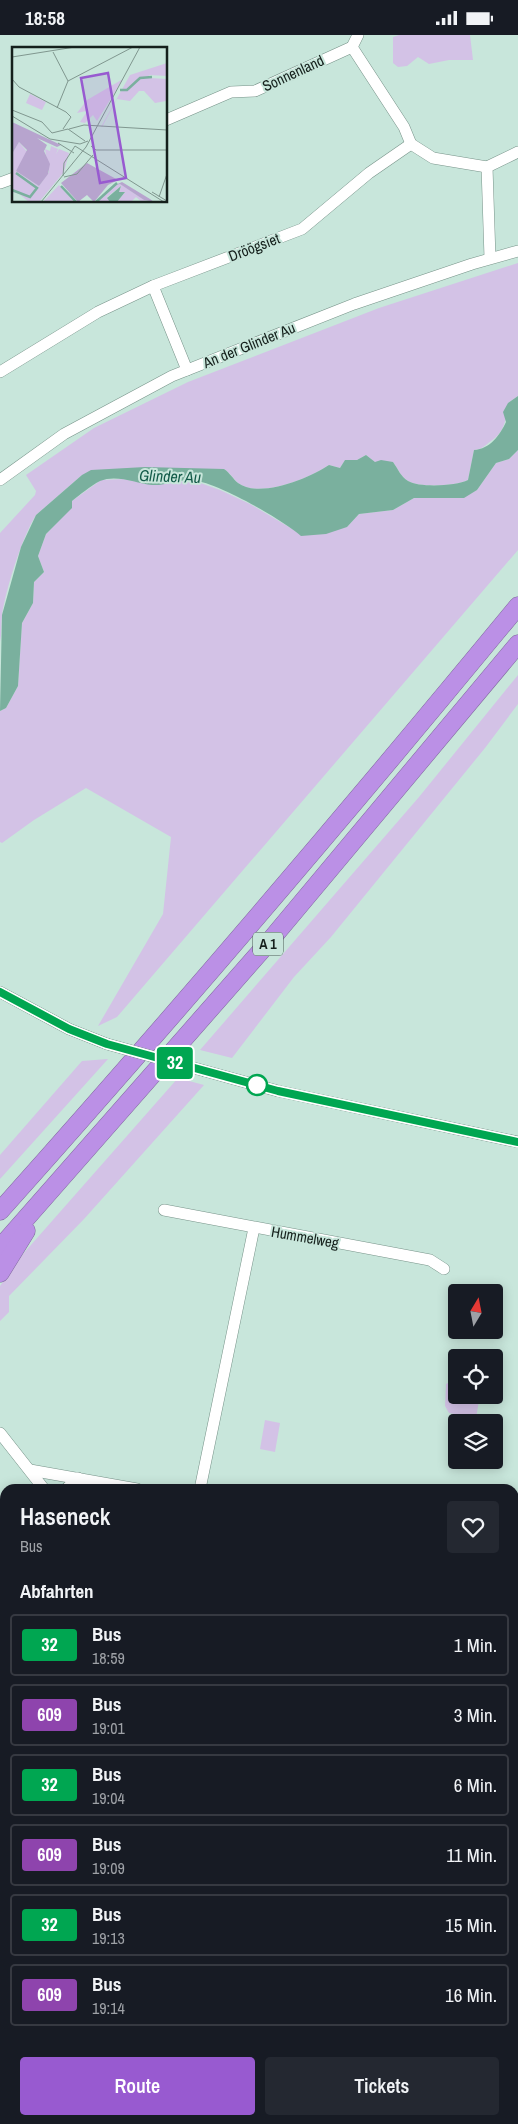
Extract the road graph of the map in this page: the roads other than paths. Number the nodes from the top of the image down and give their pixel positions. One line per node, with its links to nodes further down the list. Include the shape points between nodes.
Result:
1 (358, 35): 2 (street)
2 (352, 47): 3 (street, Sonnenland, via 255,91 231,92); 4 (street, via 404,127)
3 (168, 119)
4 (411, 145): 6 (street, via 433,158); 11 (street, Dröögsiet, via 369,173 302,229)
5 (518, 152): 6 (street)
6 (487, 167): 10 (street)
7 (12, 179): 8 (street)
8 (0, 183)
9 (518, 251): 10 (street, An der Glinder Au)
10 (490, 258): 12 (street, An der Glinder Au, via 354,304)
11 (153, 285): 12 (street); 13 (street, Dröögsiet, via 98,312)
12 (187, 370): 14 (street, An der Glinder Au, via 71,430)
13 (0, 372)
14 (0, 480)
15 (518, 605): 21 (highway, A 1, via 409,739 189,997)
16 (518, 644): 19 (highway, A 1, via 268,943)
17 (0, 992): 18 (street, bridge, via 69,1029 107,1044 278,1091)
18 (518, 1141)
19 (54, 1187): 23 (highway, A 1); 25 (highway)
20 (164, 1210): 22 (street, Hummelweg)
21 (0, 1211)
22 (254, 1228): 24 (street, Hummelweg, via 430,1261); 32 (street)
23 (0, 1248)
24 (444, 1269)
25 (0, 1273)
26 (0, 1433): 27 (street)
27 (30, 1470): 28 (street); 29 (street)
28 (78, 1478): 30 (street); 31 (street)
29 (40, 1484)
30 (71, 1484)
31 (110, 1484)
32 (201, 1484)

